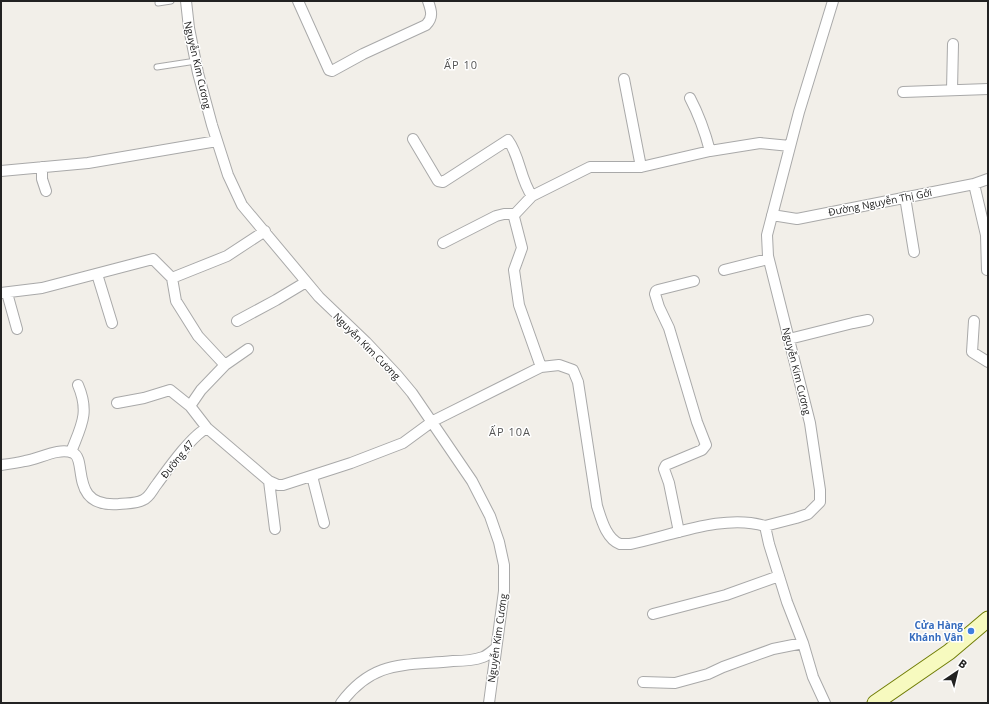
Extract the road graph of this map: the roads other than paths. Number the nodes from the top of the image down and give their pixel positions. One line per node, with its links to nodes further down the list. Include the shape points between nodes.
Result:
1 (171, 1): 6 (lane)
2 (186, 1): 8 (street, Nguyễn Kim Cương, via 188,28)
3 (298, 1): 4 (street, via 329,70 332,71 426,25 432,16)
4 (428, 1)
5 (832, 1): 17 (street, Nguyễn Kim Cương)
6 (158, 4)
7 (953, 44): 11 (street)
8 (196, 61): 9 (lane); 16 (street, Nguyễn Kim Cương)
9 (157, 67)
10 (624, 79): 20 (street)
11 (952, 90): 12 (street); 13 (street)
12 (988, 90)
13 (903, 92)
14 (690, 98): 18 (street, via 706,134)
15 (413, 139): 25 (street, via 440,182 508,140)
16 (217, 141): 19 (street, via 88,163); 29 (street, Nguyễn Kim Cương, via 228,175 242,205)
17 (790, 146): 18 (street, via 760,144); 28 (street, Nguyễn Kim Cương)
18 (710, 151): 20 (street)
19 (42, 167): 21 (street); 24 (street)
20 (641, 167): 25 (street, via 590,167)
21 (1, 171)
22 (988, 179): 23 (street, Đường Nguyễn Thị Gởi)
23 (974, 184): 26 (street, Đường Nguyễn Thị Gởi); 34 (street, via 986,235)
24 (46, 191)
25 (532, 196): 27 (street)
26 (905, 198): 28 (street, Đường Nguyễn Thị Gởi, via 797,219); 31 (street)
27 (514, 214): 30 (street, via 496,216); 49 (street, via 522,248 514,270 519,305)
28 (772, 215): 32 (street, Nguyễn Kim Cương, via 767,235)
29 (265, 231): 36 (street, via 227,256); 38 (street, Nguyễn Kim Cương)
30 (443, 243)
31 (914, 252)
32 (768, 259): 33 (street); 45 (street, Nguyễn Kim Cương)
33 (724, 270)
34 (987, 270)
35 (97, 274): 36 (street, via 153,259); 39 (street, via 42,288); 43 (street)
36 (172, 278): 48 (street, via 176,301 198,336)
37 (694, 281): 62 (street, via 656,292 706,445 702,450 666,465 664,469)
38 (306, 282): 41 (street); 53 (street, Nguyễn Kim Cương, via 397,375)
39 (4, 293): 44 (street)
40 (868, 320): 45 (street)
41 (237, 321)
42 (974, 321): 47 (street, via 972,352)
43 (112, 323)
44 (17, 329)
45 (789, 339): 60 (street, Nguyễn Kim Cương, via 810,423 820,502 808,514)
46 (248, 349): 48 (street)
47 (988, 362)
48 (225, 365): 52 (street, via 201,390)
49 (541, 367): 53 (street); 62 (street, via 559,365 573,370 578,382 597,506 611,538 619,544 630,544)
50 (78, 385): 55 (street, via 84,412)
51 (117, 403): 52 (street, via 170,390)
52 (190, 406): 54 (street)
53 (432, 421): 57 (street, via 403,443 351,464); 67 (street, Nguyễn Kim Cương, via 472,481 490,516 499,542 504,565 504,591)
54 (207, 428): 55 (street, Đường 47, via 194,437 151,495 137,503 114,504 92,498 82,481 79,460); 58 (street)
55 (71, 452): 56 (street, via 60,452)
56 (1, 465)
57 (312, 476): 58 (street, via 283,485); 59 (street)
58 (269, 481): 61 (street)
59 (324, 523)
60 (765, 526): 62 (street, via 729,521); 63 (street)
61 (275, 529)
62 (679, 532)
63 (779, 576): 64 (street, via 726,595); 66 (street)
64 (653, 614)
65 (988, 620): 69 (main road)
66 (803, 643): 68 (street, via 773,649 708,674 675,683); 72 (street, via 813,677)
67 (496, 648): 70 (street, via 482,657 398,665 383,669 361,682); 71 (street, Nguyễn Kim Cương)
68 (643, 682)
69 (890, 698): 73 (main road)
70 (341, 703)
71 (489, 703)
72 (825, 703)
73 (875, 703)

